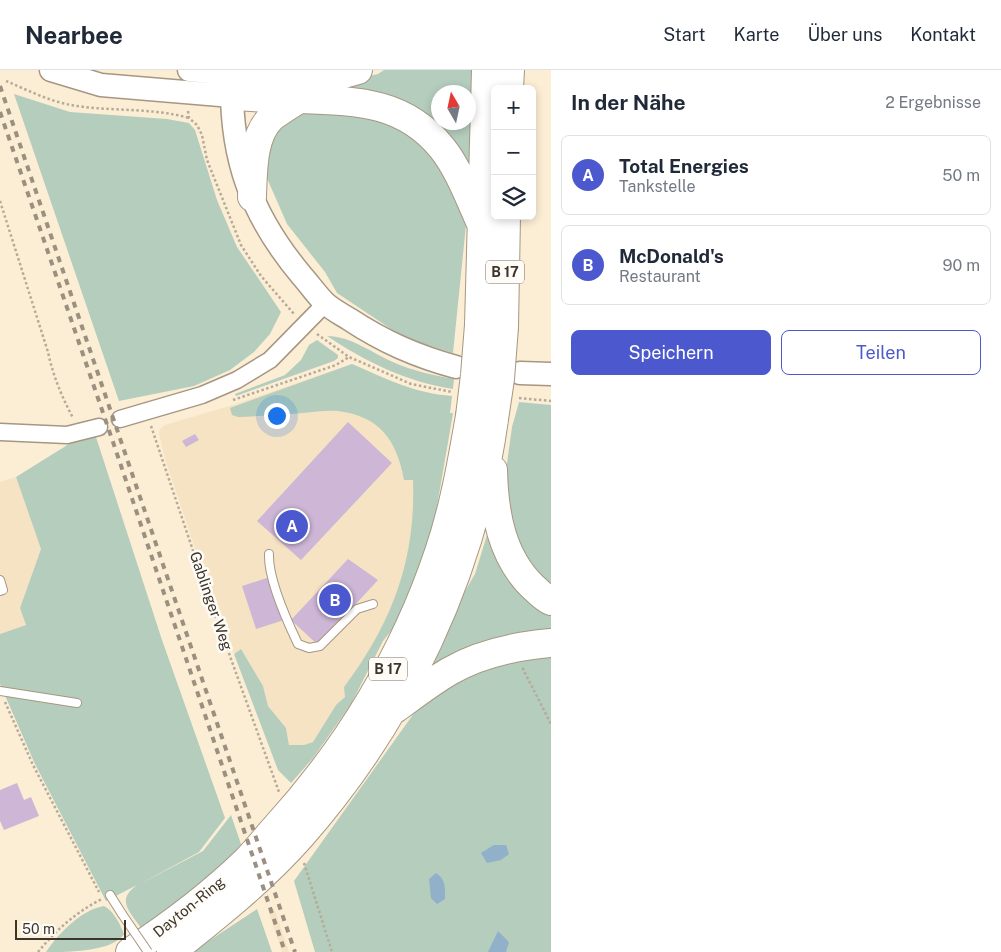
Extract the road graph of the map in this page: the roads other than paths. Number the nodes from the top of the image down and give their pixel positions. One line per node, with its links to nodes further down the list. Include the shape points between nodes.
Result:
1 (358, 70): 5 (highway, via 346,74)
2 (486, 70): 11 (highway, B 17)
3 (510, 70): 8 (highway)
4 (62, 71): 7 (main road, via 102,85)
5 (307, 74): 6 (highway)
6 (232, 80): 7 (main road); 9 (highway); 10 (main road, via 236,145)
7 (189, 81)
8 (509, 85)
9 (299, 99): 10 (highway, via 271,118 258,140); 11 (highway, via 364,102 407,118 443,149)
10 (252, 197): 12 (main road, via 274,240)
11 (494, 221): 17 (highway, B 17, bridge, via 492,326)
12 (325, 304): 13 (main road, via 375,336 423,358); 16 (street, via 270,360 237,380 202,395)
13 (456, 367)
14 (520, 373): 15 (main road)
15 (551, 374)
16 (120, 419)
17 (485, 422): 23 (highway, via 500,532 511,559 525,579); 28 (highway, B 17, via 475,513 462,559 444,607); 29 (highway, B 17, via 461,466 439,552 400,647 357,725 292,810)
18 (99, 427): 19 (street, via 67,435)
19 (0, 432)
20 (269, 554): 24 (lane, via 269,565 298,644 309,648 320,646 357,609)
21 (0, 580): 22 (lane, via 4,590)
22 (0, 591)
23 (551, 601)
24 (373, 604)
25 (551, 642): 28 (highway, via 486,654 451,671)
26 (0, 691): 27 (lane)
27 (77, 703)
28 (390, 713): 29 (highway, B 17, via 344,783 300,836)
29 (250, 872): 31 (highway, Dayton-Ring / B 17); 33 (highway, Dayton-Ring / B 17, via 223,911)
30 (110, 894): 32 (lane, bridge)
31 (130, 952)
32 (148, 952)
33 (171, 952)

